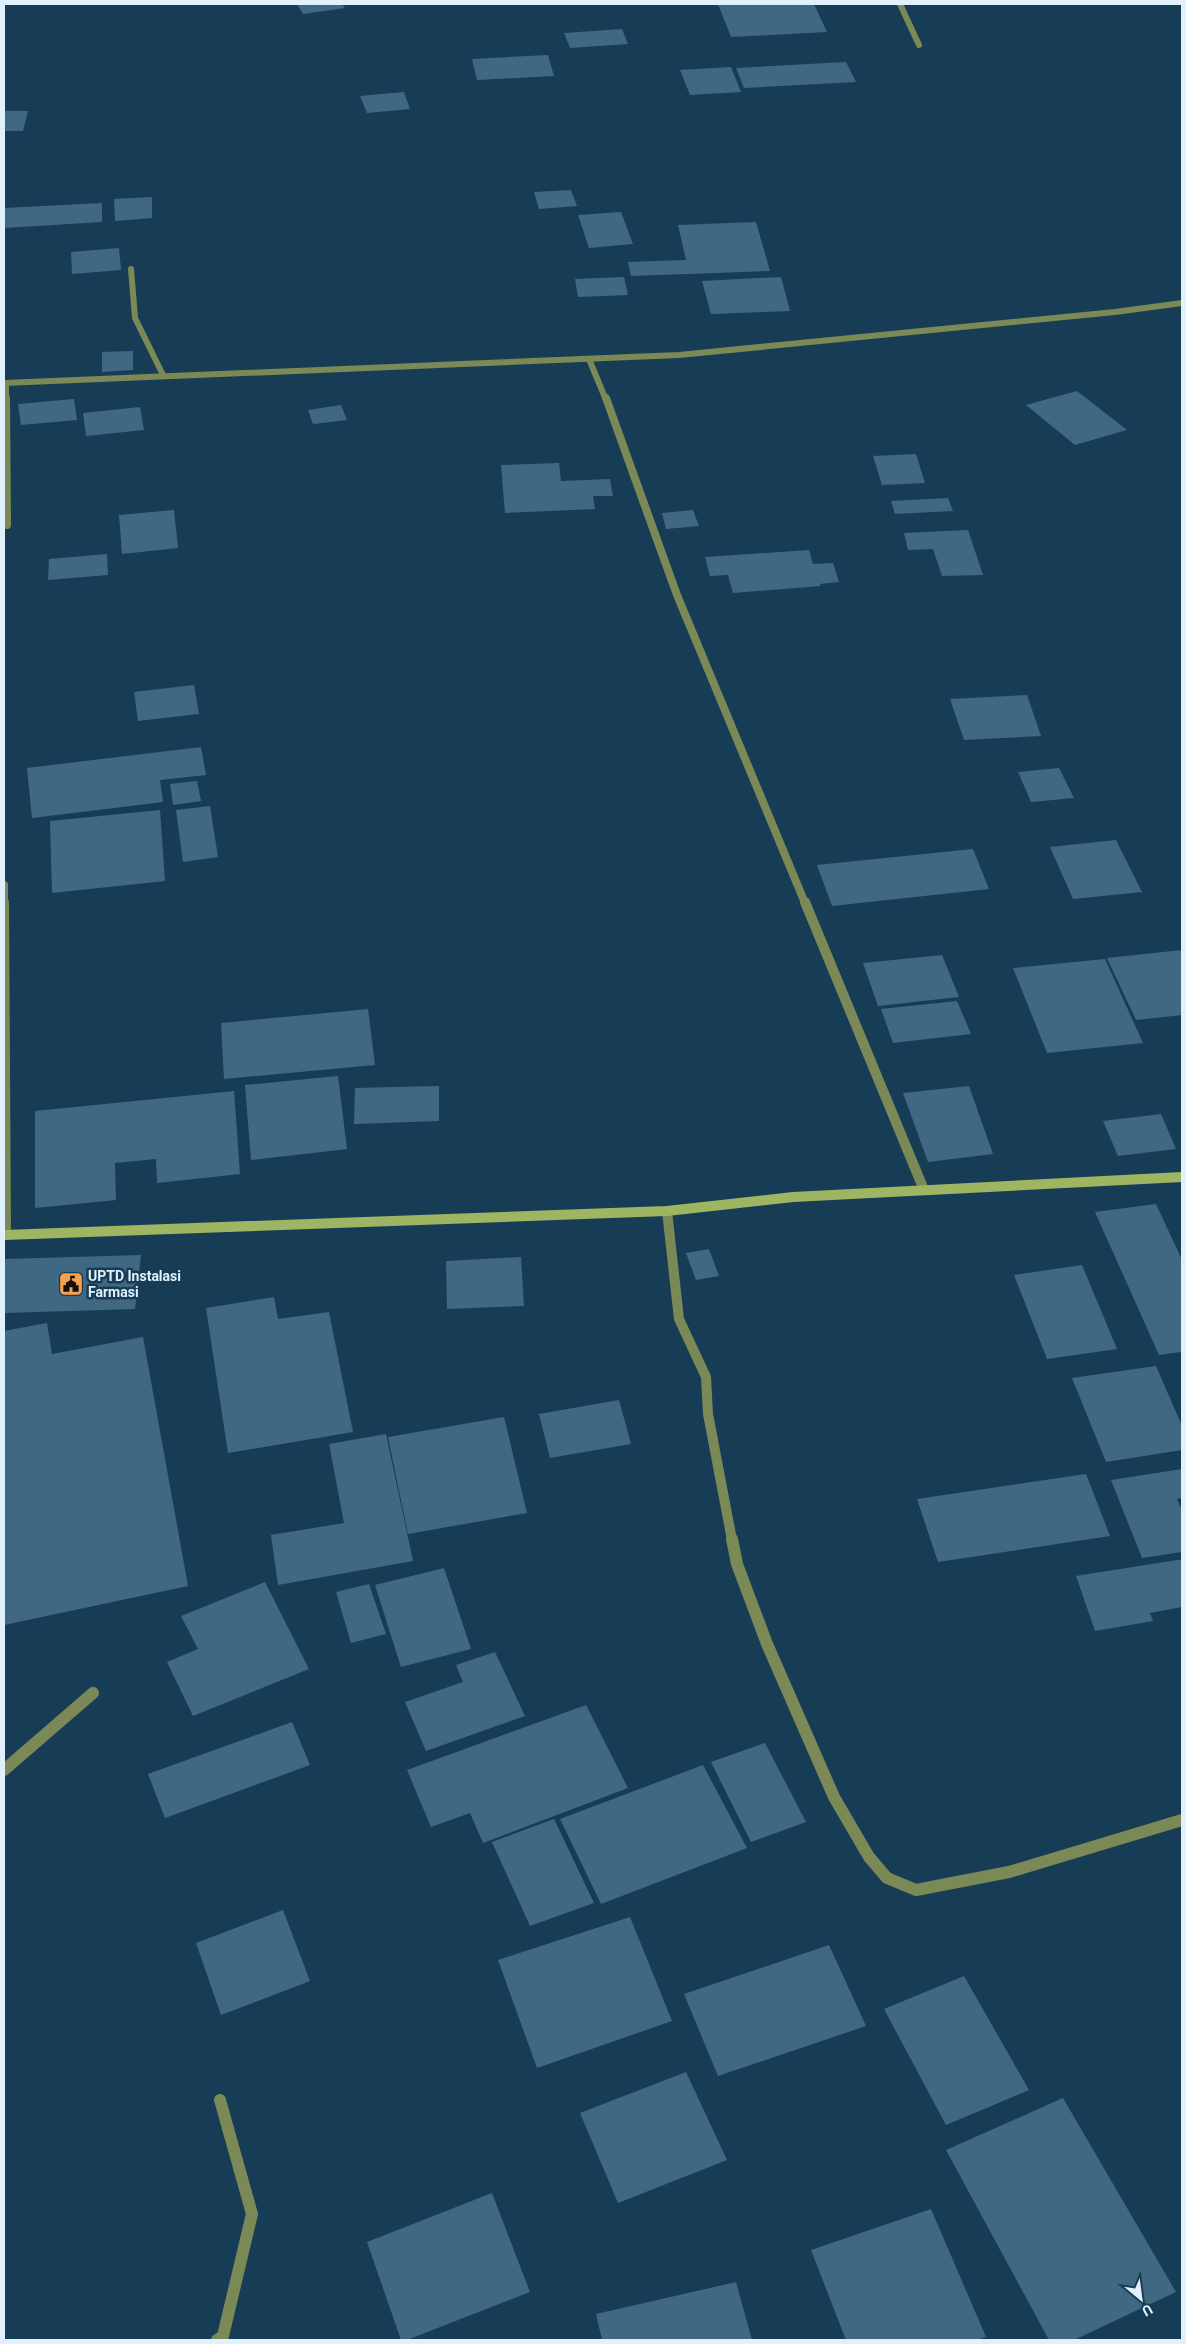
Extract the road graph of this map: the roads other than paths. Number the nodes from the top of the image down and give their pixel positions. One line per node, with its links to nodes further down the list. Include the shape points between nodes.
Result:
1 (900, 4): 2 (street)
2 (919, 45)
3 (131, 268): 6 (street, via 135,318)
4 (1182, 303): 5 (street, via 689,354)
5 (589, 359): 6 (street); 11 (street, via 676,595)
6 (163, 375): 7 (street)
7 (5, 383): 8 (street)
8 (7, 525)
9 (4, 885): 13 (street)
10 (1182, 1177): 11 (street)
11 (924, 1190): 12 (street, via 793,1197)
12 (667, 1211): 13 (street); 16 (street, via 679,1319 706,1377 708,1414 737,1564 767,1644 834,1797 869,1857 887,1878 916,1890 1009,1872)
13 (5, 1235)
14 (93, 1693): 15 (street)
15 (4, 1770)
16 (1182, 1820)
17 (220, 2100): 18 (street, via 252,2214 223,2336)
18 (218, 2340)

